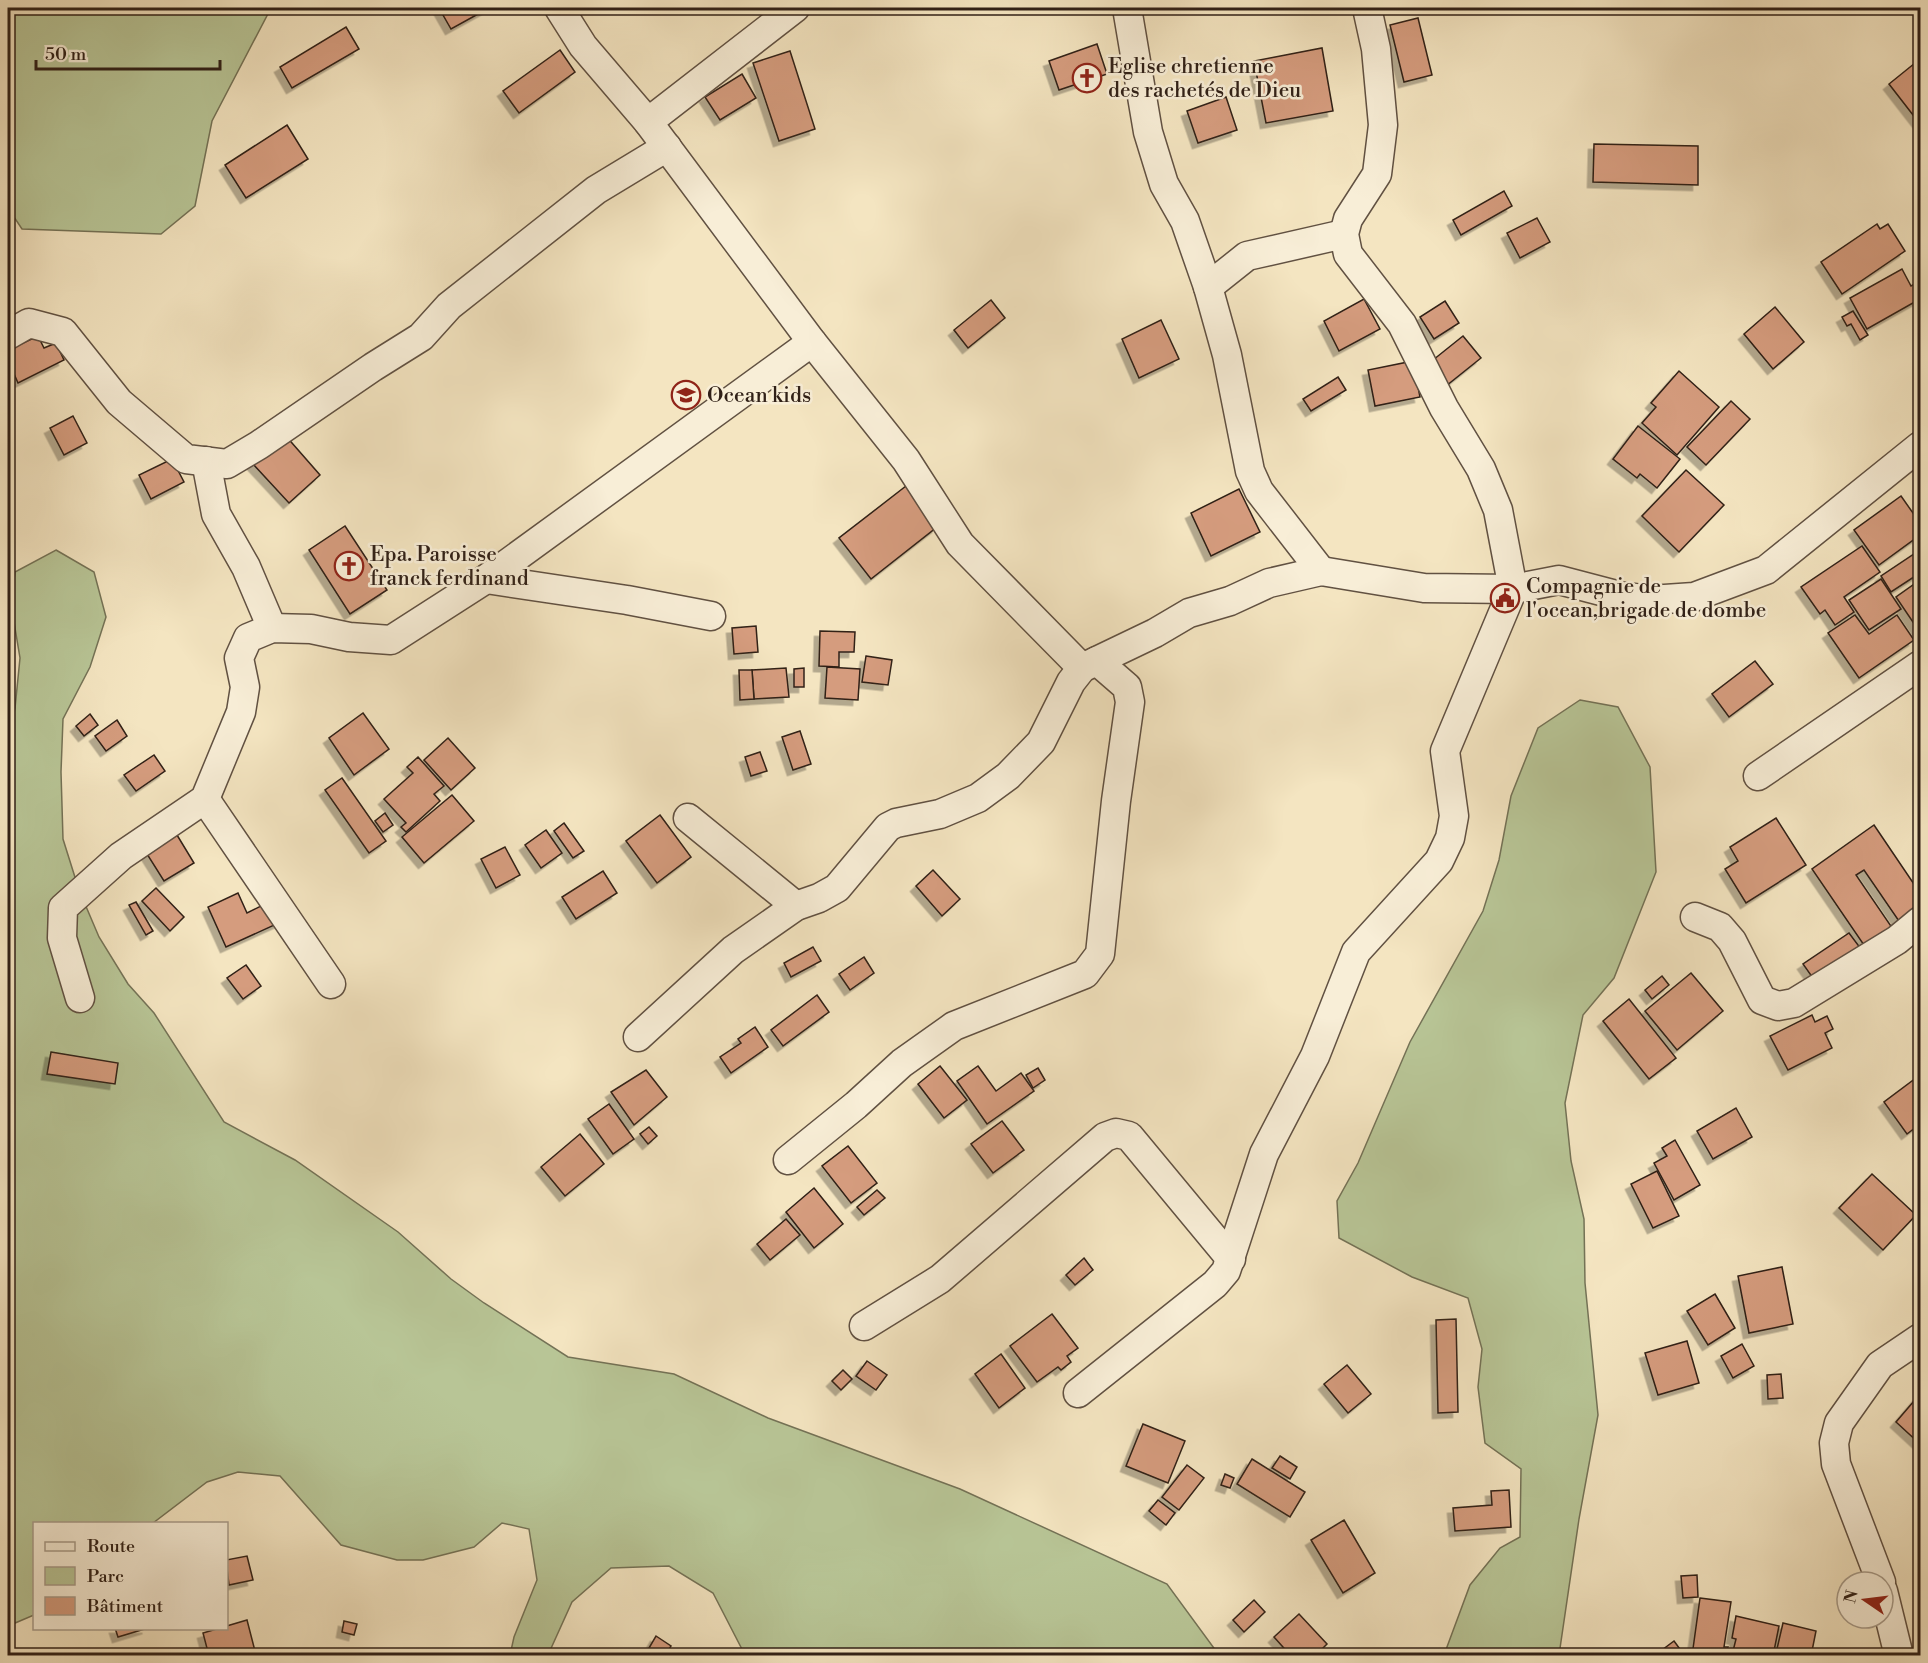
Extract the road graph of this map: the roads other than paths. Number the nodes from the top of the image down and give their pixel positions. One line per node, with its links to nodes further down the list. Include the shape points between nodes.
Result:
1 (558, 8): 5 (street, via 583,46)
2 (795, 8): 5 (street)
3 (1127, 8): 8 (street, via 1148,132 1164,184 1185,221)
4 (1367, 8): 7 (street, via 1376,49 1383,126 1380,160 1377,174 1348,219)
5 (648, 122): 6 (street)
6 (667, 147): 10 (street); 12 (street, via 596,190 449,306 421,337 227,464)
7 (1344, 234): 8 (street, via 1247,256); 15 (street, via 1348,254 1402,324 1444,408 1481,469 1498,510)
8 (1208, 287): 13 (street, via 1227,355 1250,471 1259,491)
9 (8, 335): 12 (street, via 29,323 63,332 119,402 186,459)
10 (812, 342): 14 (street); 18 (street, via 906,460 960,544)
11 (1917, 453): 15 (street, via 1766,570 1694,597 1650,600 1559,580)
12 (206, 461): 17 (street, via 216,514 246,567)
13 (1321, 571): 15 (street, via 1424,588); 18 (street, via 1269,583 1230,601 1189,613)
14 (486, 579): 16 (street); 17 (street, via 392,640)
15 (1513, 589): 30 (street, via 1445,751 1454,816 1450,838 1439,861 1356,952 1315,1056 1264,1154)
16 (711, 616)
17 (272, 628): 21 (street, via 248,638 239,658 245,687 241,712)
18 (1090, 665): 23 (street, via 1071,682 1041,742 1008,776 978,798 940,814 888,827 837,888); 29 (street, via 1127,687 1130,702 1100,954 1085,975 954,1026 902,1063)
19 (1920, 665): 20 (street)
20 (1758, 776)
21 (205, 799): 26 (street); 27 (street, via 121,856 63,908 62,938)
22 (688, 818): 23 (street)
23 (796, 906): 28 (street, via 733,950)
24 (1695, 917): 25 (street, via 1720,927 1732,941 1762,1000 1778,1006 1794,1003 1897,940)
25 (1920, 921)
26 (331, 984)
27 (80, 998)
28 (638, 1037)
29 (788, 1160)
30 (1231, 1260): 31 (street, via 1129,1136 1116,1133 1105,1137 940,1279); 33 (street, via 1215,1284)
31 (864, 1326)
32 (1920, 1338): 34 (street, via 1880,1365 1839,1423 1834,1443 1836,1464)
33 (1078, 1393)
34 (1876, 1570)
35 (1892, 1630): 36 (street)
36 (1899, 1656)

